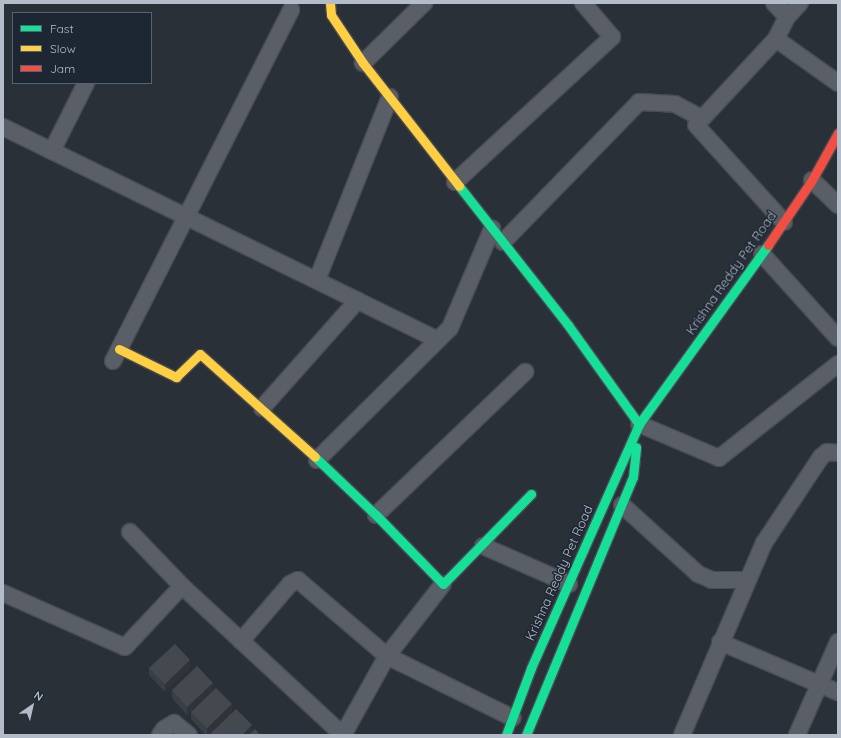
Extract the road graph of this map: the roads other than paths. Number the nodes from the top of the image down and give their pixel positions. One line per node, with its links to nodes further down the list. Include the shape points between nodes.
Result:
1 (330, 3): 9 (street, via 331,16)
2 (424, 3): 9 (street)
3 (583, 3): 18 (street, via 612,37)
4 (774, 3): 7 (street)
5 (800, 3): 7 (street)
6 (290, 5): 20 (street)
7 (786, 17): 8 (street)
8 (776, 39): 10 (street); 13 (street)
9 (363, 63): 12 (street)
10 (838, 83)
11 (86, 84): 16 (street)
12 (390, 97): 18 (street); 25 (street)
13 (701, 118): 21 (street, via 696,125); 23 (street, via 676,104 639,102)
14 (3, 127): 16 (street)
15 (838, 133): 17 (street, Krishna Reddy Pet Road)
16 (52, 151): 20 (street)
17 (812, 180): 19 (street); 21 (street, Krishna Reddy Pet Road)
18 (455, 182): 22 (street)
19 (838, 205)
20 (186, 216): 25 (street); 29 (street)
21 (784, 222): 24 (street, Krishna Reddy Pet Road)
22 (492, 229): 23 (street); 28 (street, via 450,328)
23 (503, 242): 33 (street, via 568,325)
24 (762, 254): 27 (street); 33 (street, Krishna Reddy Pet Road)
25 (317, 280): 26 (street)
26 (358, 300): 28 (street); 32 (street)
27 (838, 338)
28 (438, 340): 35 (street)
29 (116, 355): 32 (street, via 176,377 200,354)
30 (838, 364): 33 (street, via 719,458)
31 (526, 372): 38 (street)
32 (262, 408): 35 (street)
33 (639, 424): 37 (street, Krishna Reddy Pet Road, via 633,477); 43 (street, Krishna Reddy Pet Road)
34 (838, 453): 41 (street, via 827,452 821,457 779,517)
35 (317, 460): 38 (street)
36 (531, 494): 40 (street)
37 (622, 505): 41 (street, via 698,574 712,580); 53 (street, Krishna Reddy Pet Road)
38 (376, 516): 42 (street)
39 (130, 532): 44 (street)
40 (483, 546): 42 (street); 43 (street)
41 (747, 580): 47 (street)
42 (443, 584): 49 (street)
43 (569, 584): 52 (street, Krishna Reddy Pet Road, via 531,668)
44 (182, 586): 45 (street, via 125,647); 46 (street)
45 (3, 594)
46 (241, 641): 49 (street, via 290,584 298,580); 56 (street)
47 (720, 642): 50 (street); 58 (street)
48 (838, 642): 50 (street)
49 (387, 656): 52 (street); 56 (street)
50 (819, 685): 51 (street); 59 (street)
51 (838, 692)
52 (513, 718): 57 (street, Krishna Reddy Pet Road)
53 (532, 733)
54 (160, 735): 55 (street, via 174,723)
55 (189, 735)
56 (343, 735)
57 (506, 735)
58 (682, 735)
59 (797, 735)

